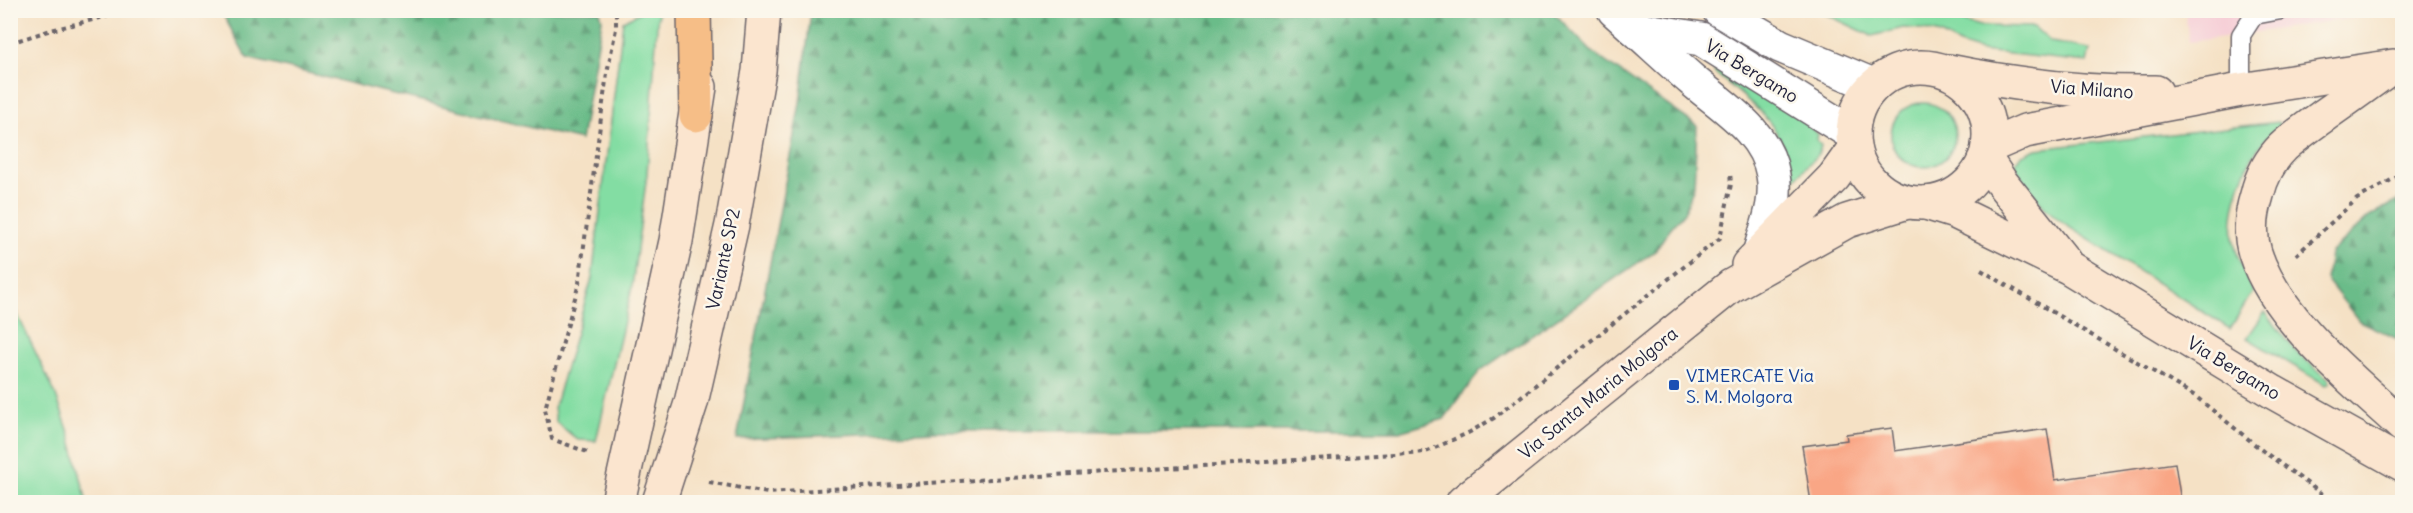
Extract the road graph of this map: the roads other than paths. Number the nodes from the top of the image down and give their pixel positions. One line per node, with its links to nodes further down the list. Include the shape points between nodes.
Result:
1 (694, 10): 11 (highway)
2 (710, 10): 11 (street)
3 (764, 10): 18 (street, Variante SP2, via 759,71 732,225)
4 (1719, 10): 9 (street, Via Bergamo, via 1780,46)
5 (2281, 10): 10 (lane, via 2254,15 2241,35)
6 (1624, 19): 12 (street, Via Bergamo, via 1701,39); 15 (street, Via Santa Maria Molgora, via 1738,117 1760,142 1774,177 1774,201)
7 (2398, 66): 10 (street, Via Milano); 19 (street, via 2282,148 2258,189 2252,231 2255,253 2292,317 2320,350)
8 (1943, 70): 9 (street, via 1927,66 1906,68 1885,76); 10 (street, Via Milano, via 2052,87 2125,92); 13 (street, via 1961,79 1977,96 1989,130)
9 (1874, 86): 12 (street, via 1858,108)
10 (2241, 90): 13 (street, Via Milano, via 2025,131)
11 (696, 114): 21 (street, via 676,241)
12 (1853, 142): 14 (street, via 1859,164 1873,183 1889,195); 15 (street, Via Santa Maria Molgora, via 1834,177)
13 (1986, 153): 14 (street, via 1975,177 1959,191 1942,200); 16 (street, Via Bergamo, via 2001,182)
14 (1917, 202): 16 (street, Via Bergamo, via 1962,216); 17 (street, Via Santa Maria Molgora, via 1847,221)
15 (1760, 251): 17 (street, Via Santa Maria Molgora)
16 (2068, 267): 20 (street, Via Bergamo, via 2273,392)
17 (1731, 286): 24 (street, Via Santa Maria Molgora)
18 (691, 403): 22 (street, Variante SP2); 23 (street)
19 (2403, 425)
20 (2403, 464)
21 (618, 502)
22 (659, 502)
23 (675, 502)
24 (1463, 502)

